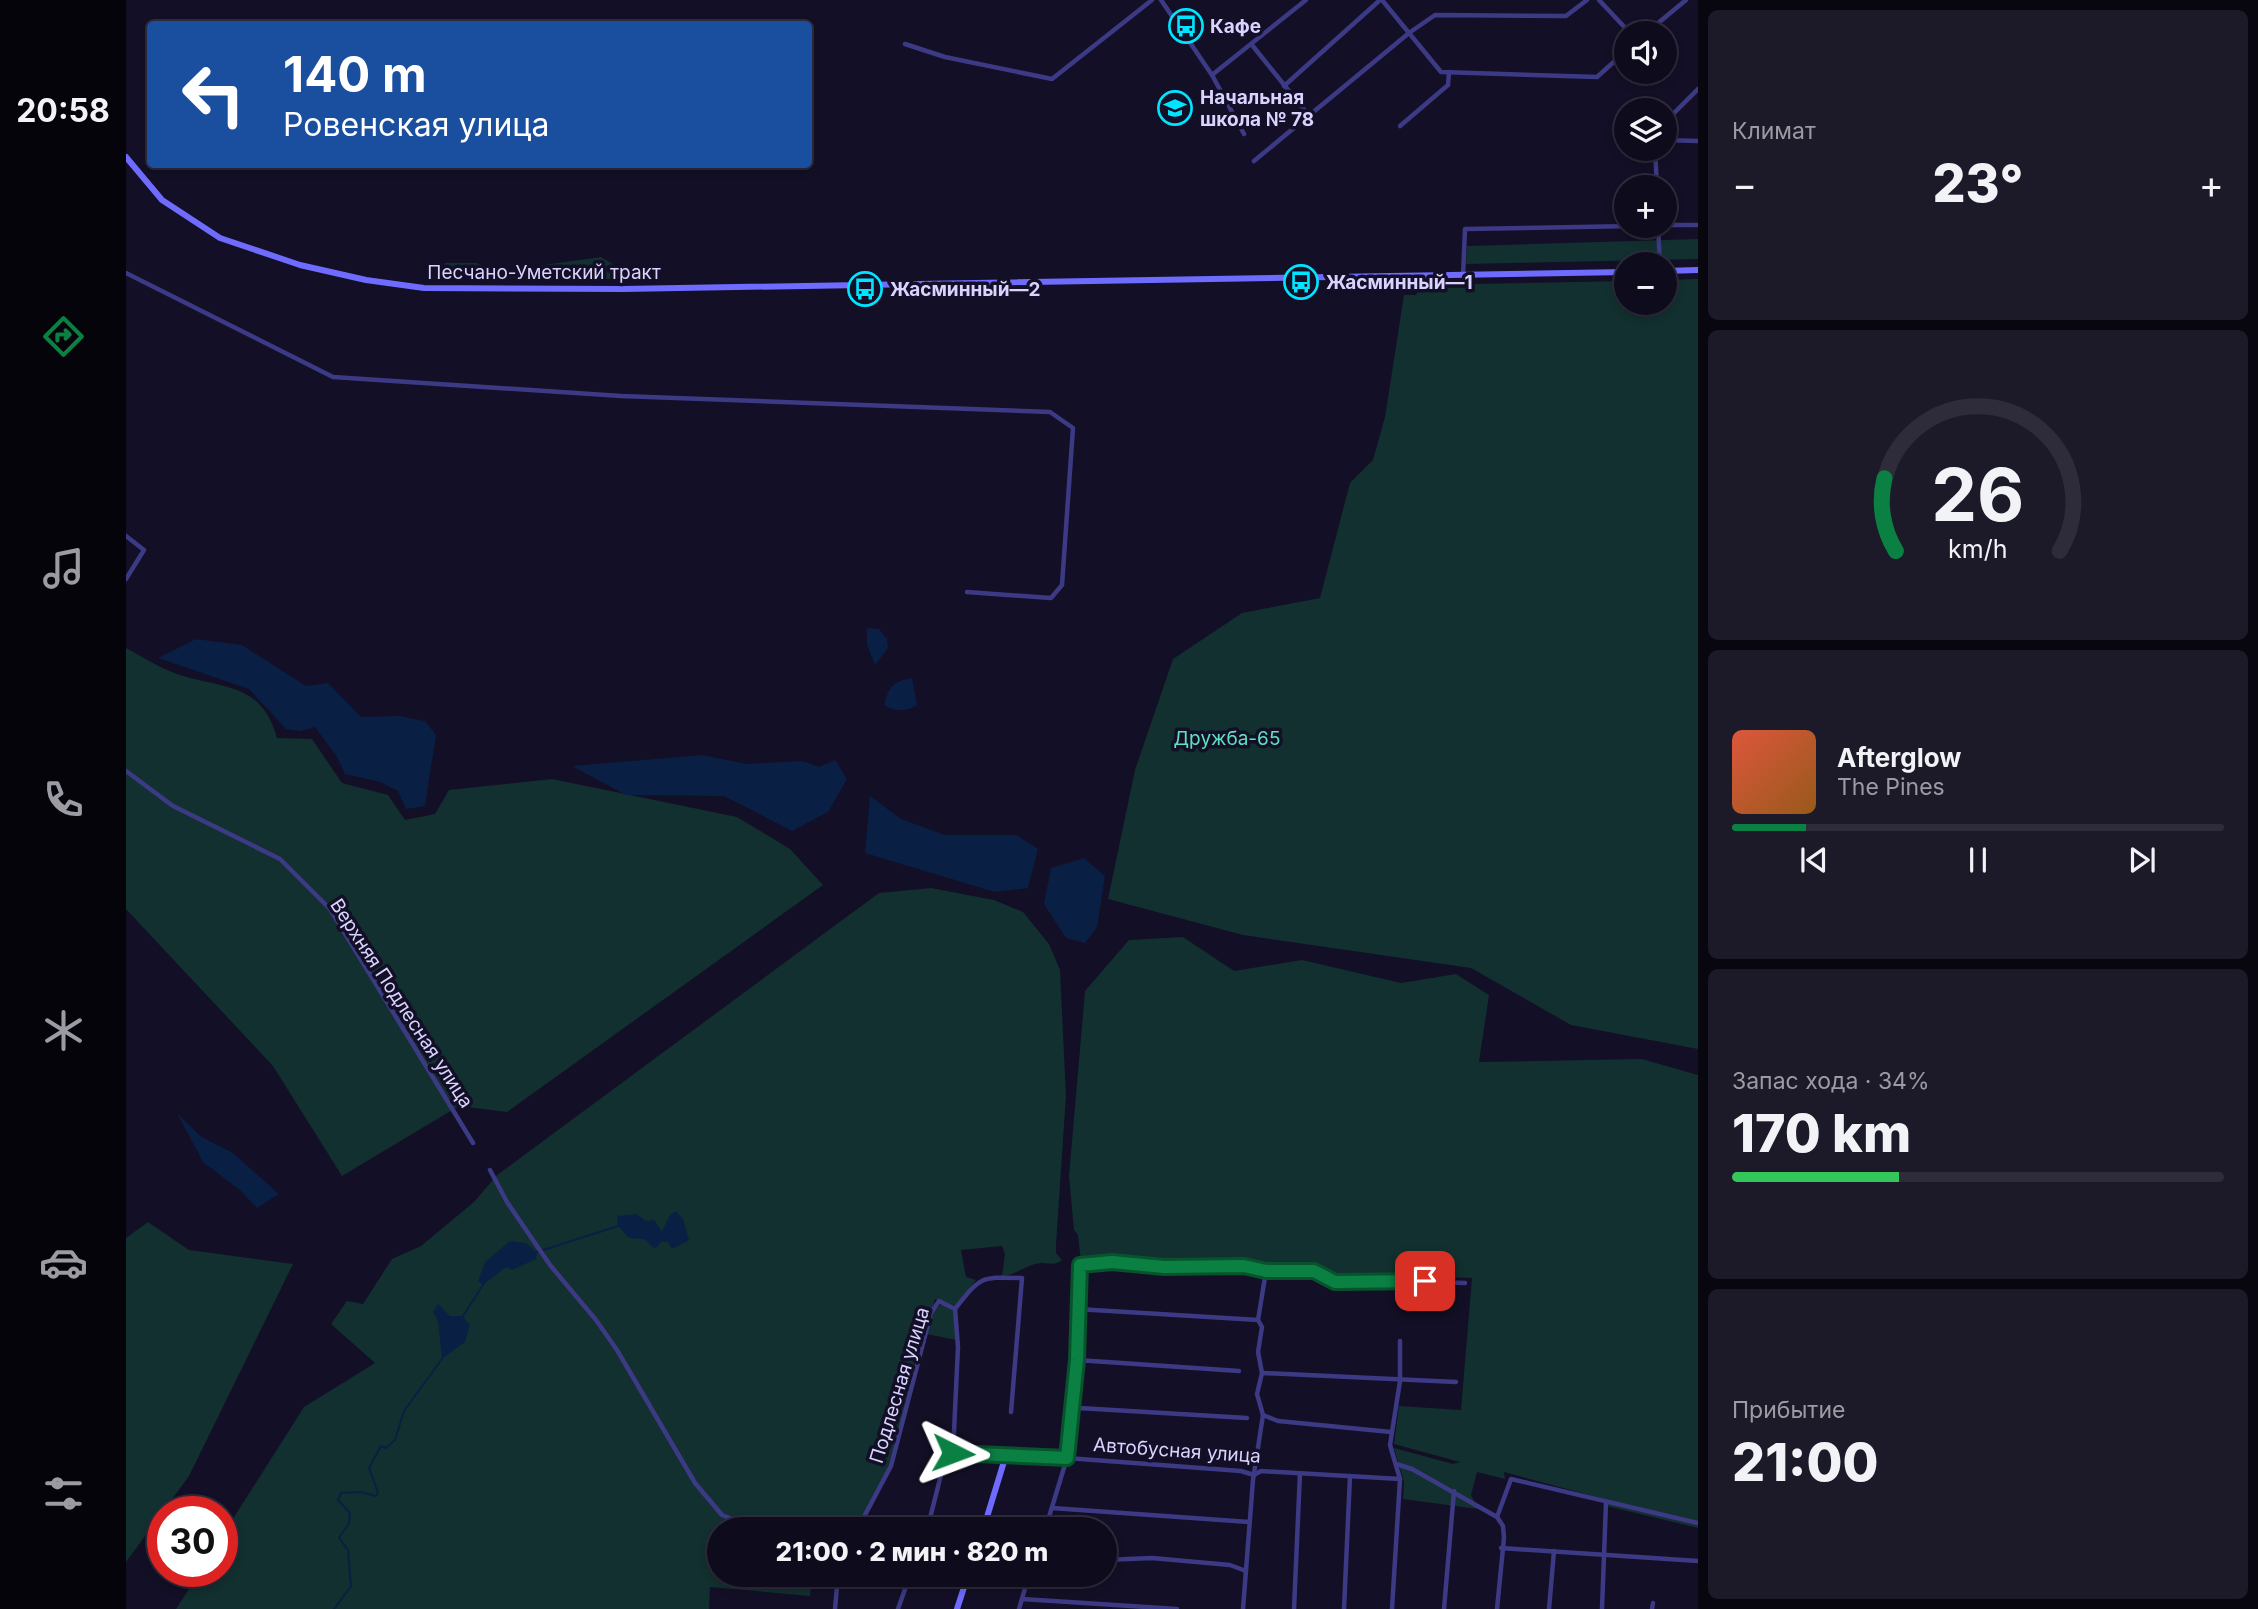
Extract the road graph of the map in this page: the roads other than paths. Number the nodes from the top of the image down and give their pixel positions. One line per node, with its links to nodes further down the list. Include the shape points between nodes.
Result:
1 (1152, 0): 11 (street, via 1052,79)
2 (1161, 0): 15 (street)
3 (1306, 0): 12 (street)
4 (1381, 0): 10 (street); 16 (street)
5 (1587, 0): 10 (street, via 1566,16 1436,15)
6 (1599, 0): 8 (street)
7 (1686, 0): 9 (street)
8 (1619, 21)
9 (1661, 21)
10 (1409, 33): 14 (street, via 1441,72); 19 (street)
11 (905, 44)
12 (1252, 45): 15 (street); 16 (street)
13 (1614, 62): 14 (street, via 1597,78)
14 (1449, 72): 20 (street, via 1448,85)
15 (1212, 75): 21 (street)
16 (1284, 86): 19 (street)
17 (1698, 89): 18 (street)
18 (1677, 110)
19 (1310, 117): 25 (street)
20 (1399, 126)
21 (1244, 134)
22 (1677, 141): 23 (street)
23 (1698, 141)
24 (126, 157): 33 (main road, Песчано-Уметский тракт, via 162,200 220,238 296,264 424,288)
25 (1254, 161)
26 (1677, 225): 27 (street)
27 (1698, 225)
28 (1614, 226): 33 (street, via 1465,229)
29 (1698, 270): 30 (main road)
30 (1677, 271)
31 (1614, 272): 33 (main road, Песчано-Уметский тракт)
32 (126, 273): 36 (street, via 333,377 621,396 1050,412 1073,428 1062,585 1051,598)
33 (1463, 276)
34 (126, 536): 35 (street, via 144,550)
35 (126, 579)
36 (967, 592)
37 (126, 771): 38 (street, Верхняя Подлесная улица, via 173,806 280,859 330,909)
38 (473, 1143)
39 (489, 1170): 68 (street, via 550,1265 617,1350 695,1483)
40 (1080, 1265): 41 (street, via 1244,1266); 44 (main road)
41 (1266, 1271): 42 (street, via 1314,1271 1335,1282 1349,1283); 45 (street)
42 (1465, 1283)
43 (955, 1309): 53 (street, via 977,1281 1022,1278); 57 (street, via 958,1347); 69 (street, Подлесная улица, via 939,1301 931,1313 891,1466)
44 (1077, 1309): 45 (street); 47 (main road)
45 (1258, 1320): 49 (street)
46 (1400, 1341): 50 (street)
47 (1077, 1360): 48 (street); 52 (main road)
48 (1239, 1371)
49 (1262, 1373): 50 (street); 54 (street, via 1257,1394)
50 (1400, 1381): 51 (street); 56 (street)
51 (1456, 1382)
52 (1071, 1410): 55 (street); 59 (main road)
53 (1011, 1412)
54 (1263, 1415): 56 (street, via 1278,1422); 62 (street)
55 (1247, 1418)
56 (1391, 1432): 60 (street)
57 (953, 1453): 58 (street, Автобусная улица); 70 (street, via 943,1463)
58 (1006, 1455): 59 (main road, Автобусная улица); 71 (main road)
59 (1067, 1458): 62 (street, Автобусная улица); 67 (street)
60 (1395, 1464): 64 (street); 65 (street)
61 (1300, 1473): 62 (street, Автобусная улица, via 1261,1471); 63 (street, Автобусная улица); 93 (street)
62 (1254, 1475): 74 (street)
63 (1350, 1476): 64 (street, Автобусная улица); 94 (street)
64 (1400, 1479): 95 (street)
65 (1454, 1491): 73 (street); 96 (street)
66 (1606, 1502): 73 (street, via 1511,1479); 75 (street); 78 (street)
67 (1052, 1508): 72 (street); 74 (street)
68 (725, 1517)
69 (863, 1517)
70 (930, 1517)
71 (987, 1517)
72 (1049, 1517)
73 (1497, 1517): 76 (street, via 1503,1526)
74 (1249, 1522): 81 (street)
75 (1698, 1523)
76 (1501, 1548): 77 (street); 97 (street)
77 (1554, 1551): 78 (street); 98 (street)
78 (1604, 1556): 80 (street); 99 (street)
79 (1117, 1559): 81 (street, via 1152,1558 1230,1565)
80 (1698, 1561)
81 (1246, 1571): 92 (street)
82 (837, 1587): 87 (street)
83 (906, 1587): 88 (street)
84 (964, 1587): 89 (main road)
85 (1025, 1587): 86 (street)
86 (1021, 1599): 90 (street); 91 (street)
87 (835, 1609)
88 (898, 1609)
89 (957, 1609)
90 (1019, 1609)
91 (1177, 1609)
92 (1243, 1609)
93 (1294, 1609)
94 (1343, 1609)
95 (1391, 1609)
96 (1444, 1609)
97 (1497, 1609)
98 (1549, 1609)
99 (1602, 1609)

